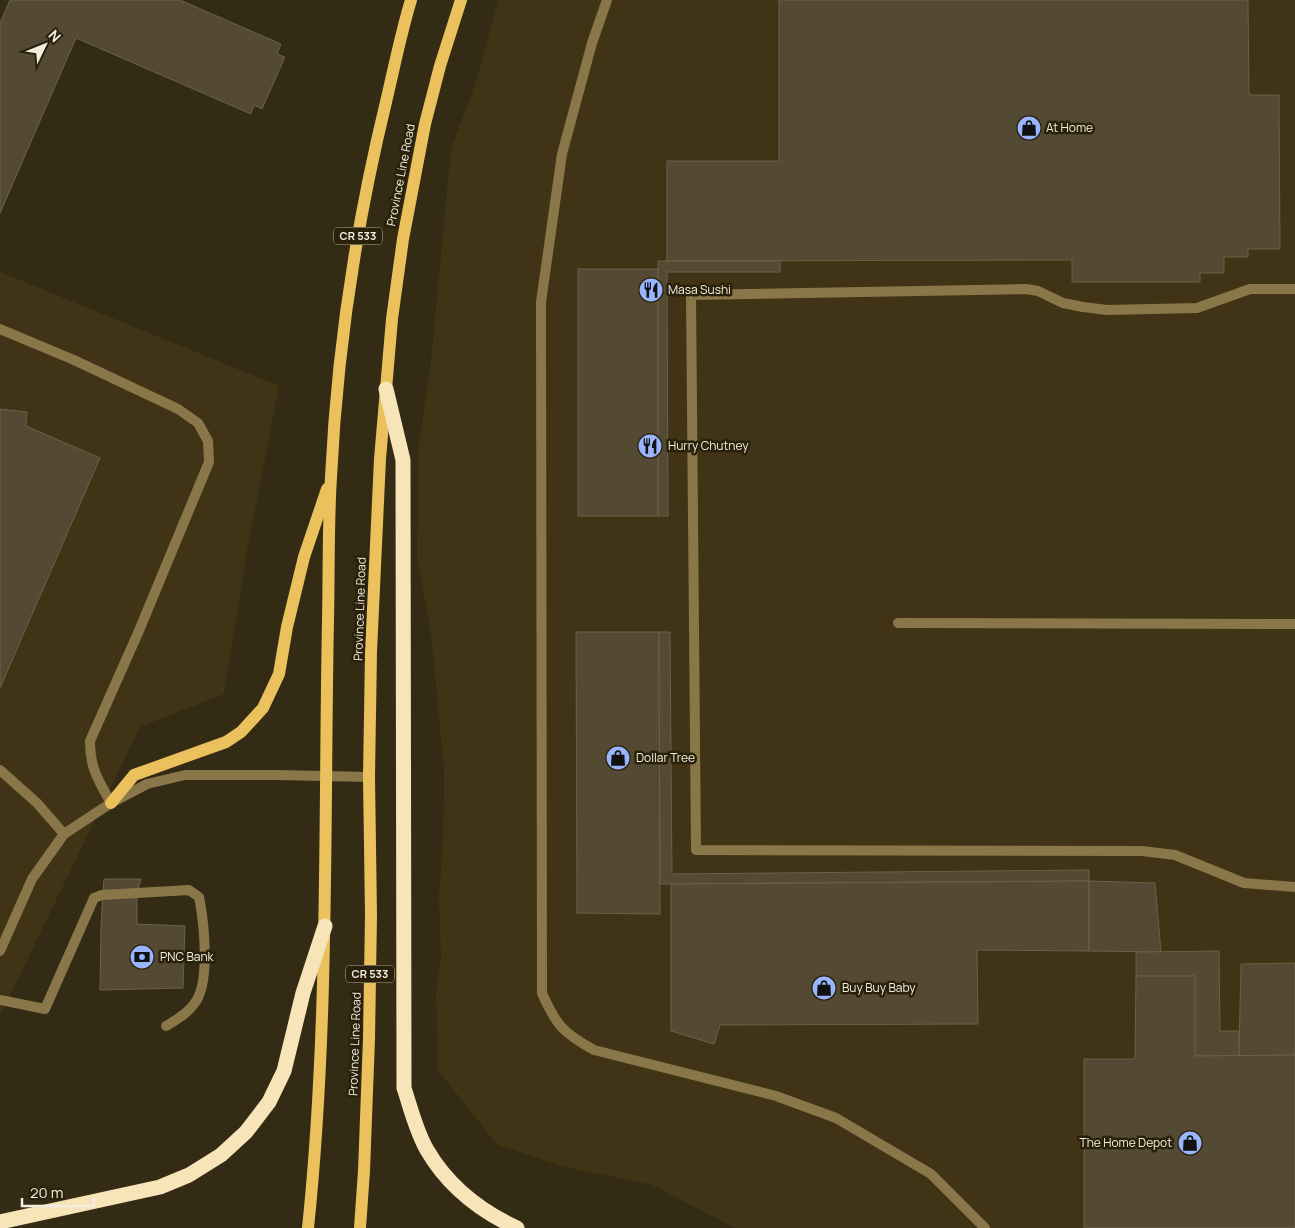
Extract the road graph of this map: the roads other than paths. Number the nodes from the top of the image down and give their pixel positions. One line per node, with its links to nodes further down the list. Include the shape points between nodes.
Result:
1 (411, 0): 7 (main road, CR 533, via 376,144 353,265)
2 (460, 0): 6 (main road, Province Line Road / CR 533, via 425,124 403,239)
3 (607, 0): 24 (street, via 562,154 541,302 542,993 552,1017 572,1038 594,1050 776,1096 836,1118 931,1174)
4 (1295, 289): 15 (street, via 1250,289 1197,308 1107,310 1063,303 1026,290 691,295 691,304 696,850 1142,851 1175,855 1244,883)
5 (0, 329): 13 (street, via 178,409 198,423 208,441 209,462 90,741 90,760)
6 (386, 388): 12 (main road, Province Line Road / CR 533, via 371,652); 23 (highway, via 403,460 404,1088 427,1150 446,1177 468,1199)
7 (331, 477): 11 (main road, CR 533); 13 (main road, via 304,557 286,627 279,674 263,708 241,732 226,742 134,775)
8 (898, 623): 9 (street)
9 (1295, 624)
10 (0, 770): 14 (street, via 37,803)
11 (325, 776): 12 (street); 13 (street, via 185,776 147,784); 16 (main road, CR 533)
12 (369, 776): 22 (main road, Province Line Road / CR 533, via 370,1030)
13 (111, 803): 14 (street)
14 (64, 834): 17 (street, via 32,879)
15 (1295, 887)
16 (325, 926): 20 (highway, via 284,1071 269,1102 246,1132 221,1155 189,1175 160,1187); 21 (main road, CR 533, via 316,1153)
17 (0, 951)
18 (0, 1000): 19 (street, via 45,1009 94,898 189,890 199,897 203,919 204,979 195,1003)
19 (166, 1026)
20 (0, 1222)
21 (308, 1228)
22 (360, 1228)
23 (517, 1228)
24 (985, 1228)

